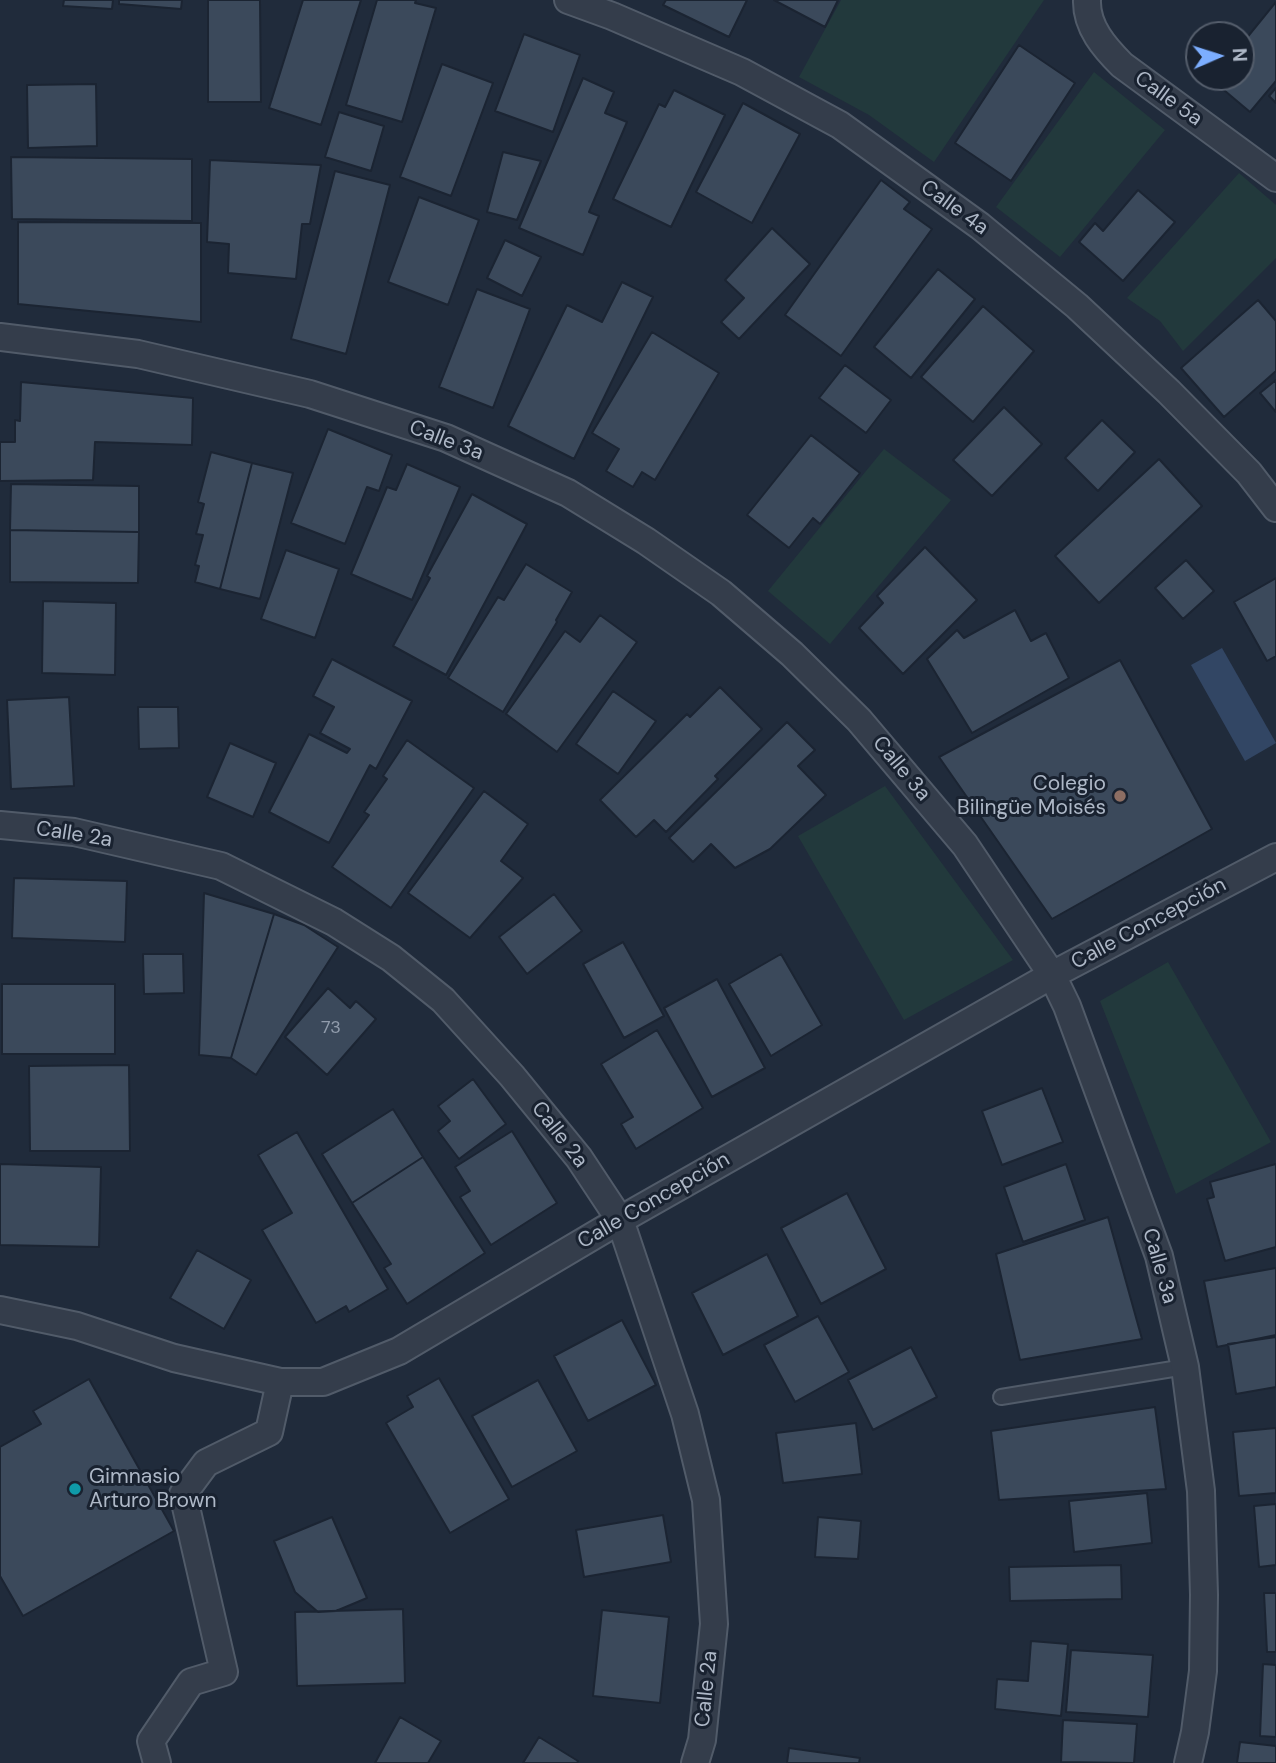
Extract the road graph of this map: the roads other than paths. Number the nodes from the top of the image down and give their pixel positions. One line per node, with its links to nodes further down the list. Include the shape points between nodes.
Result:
1 (568, 0): 5 (street, Calle 4a, via 742,72 861,140 980,226 1077,306 1249,473)
2 (1087, 0): 3 (street, Calle 5a, via 1092,25 1104,47 1122,65)
3 (1276, 178)
4 (0, 337): 8 (street, Calle 3a, via 138,354 310,394 446,438 568,493 721,593 830,691 965,845)
5 (1276, 508)
6 (0, 825): 9 (street, Calle 2a, via 74,832 221,866 334,922 391,958 443,1000 512,1076 579,1158)
7 (1276, 857): 8 (street, Calle Concepción)
8 (1052, 975): 9 (street, Calle Concepción); 11 (street, Calle 3a, via 1159,1256)
9 (620, 1220): 12 (street, Calle Concepción, via 400,1350 323,1382); 15 (street, Calle 2a, via 685,1414 706,1500 713,1624 702,1740)
10 (0, 1310): 12 (street, Calle Concepción, via 77,1326 174,1358)
11 (1185, 1367): 13 (lane); 16 (street, Calle 3a, via 1201,1491 1204,1595 1203,1671)
12 (280, 1382): 14 (street, via 270,1432 206,1463 183,1494 224,1672 191,1682 151,1741)
13 (1001, 1397)
14 (157, 1763)
15 (695, 1763)
16 (1188, 1763)

